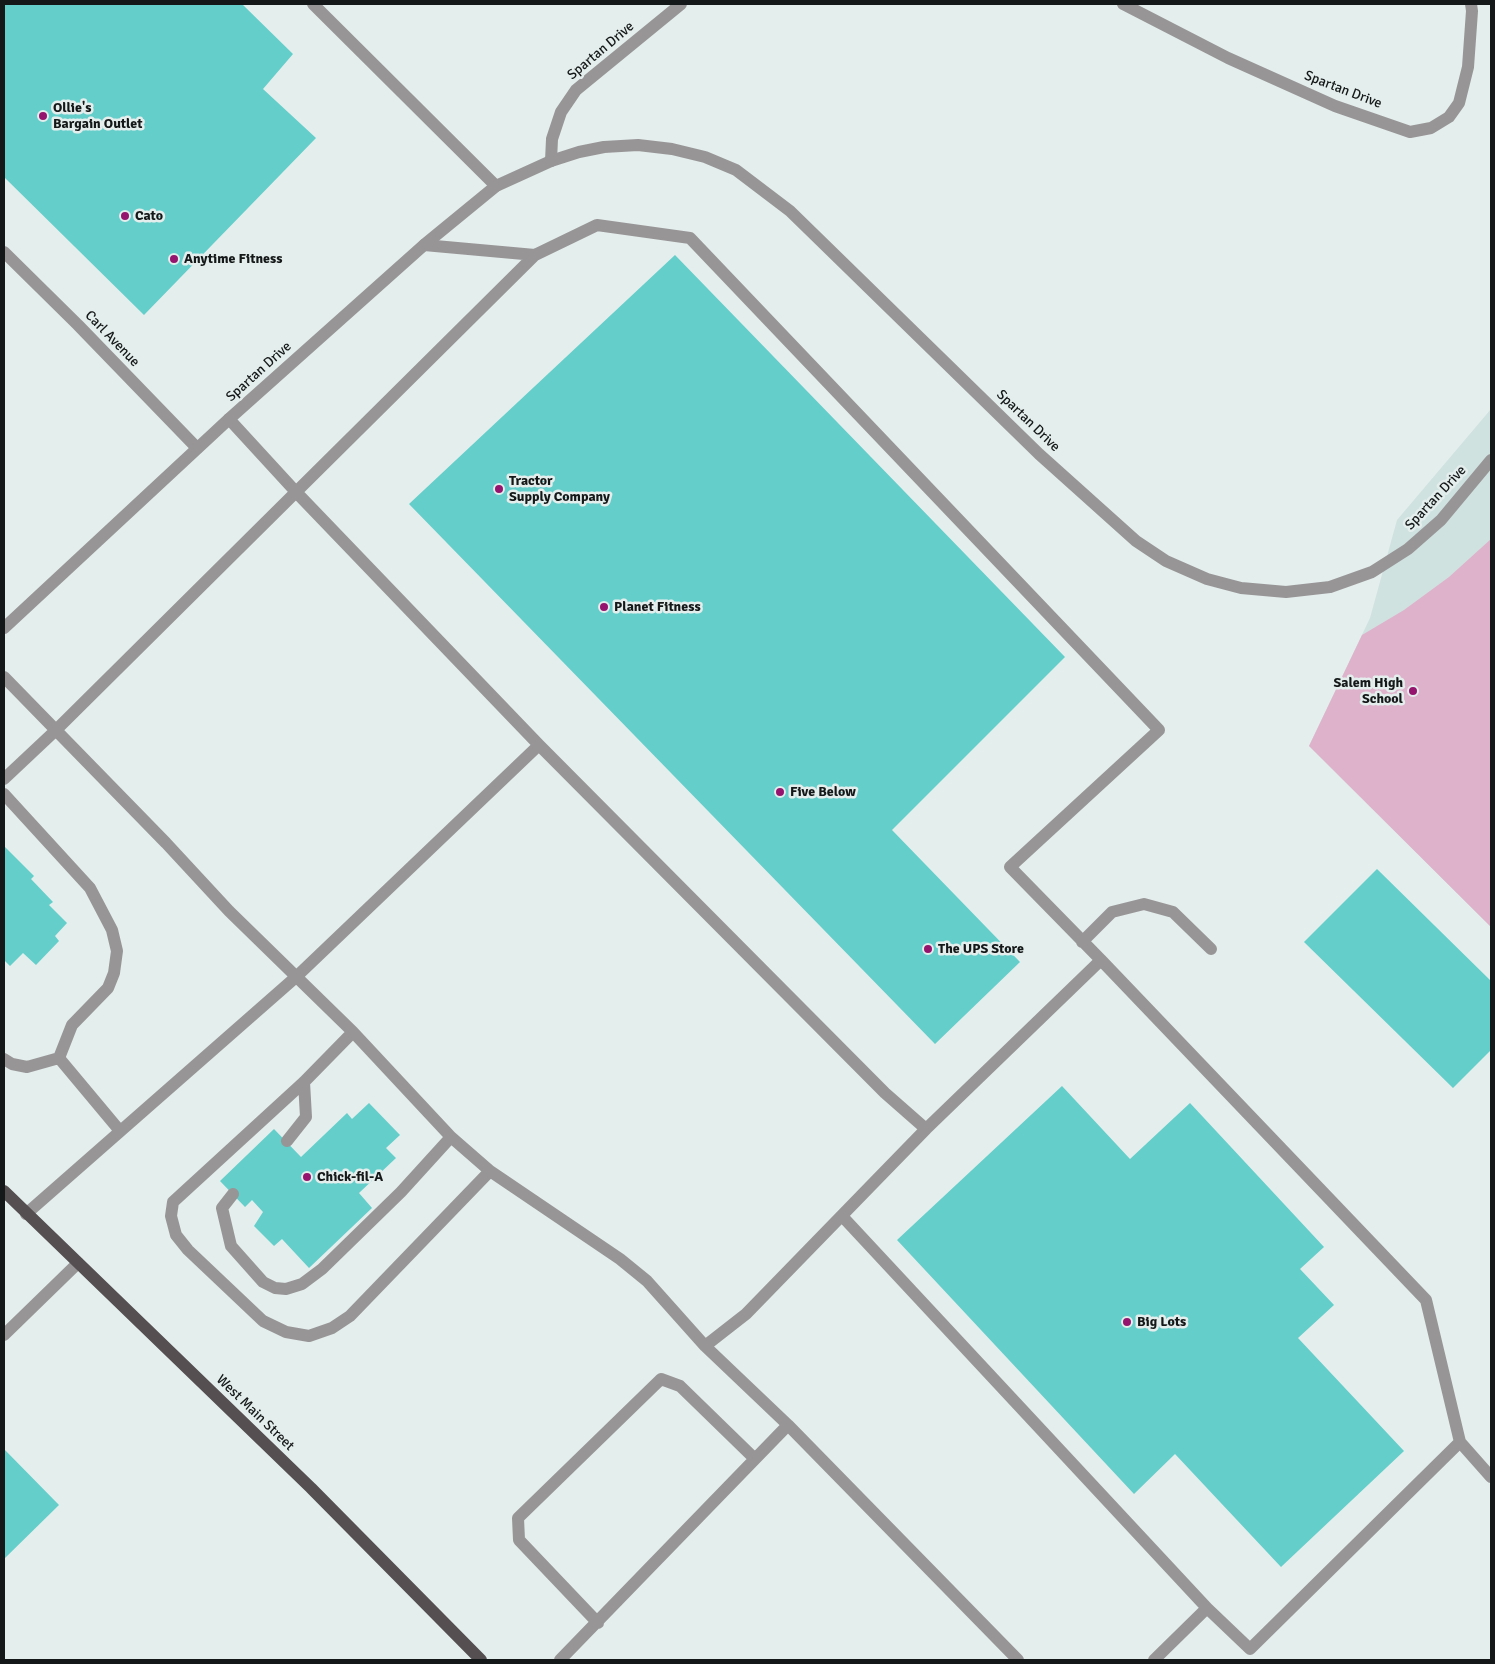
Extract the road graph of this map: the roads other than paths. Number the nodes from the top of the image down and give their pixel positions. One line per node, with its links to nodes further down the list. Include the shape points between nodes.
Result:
1 (314, 4): 6 (street)
2 (681, 4): 5 (street, Spartan Drive, via 576,90 561,112 552,139)
3 (1123, 4): 4 (street, Spartan Drive, via 1228,58 1335,106 1410,132 1431,128 1449,117 1458,103 1468,66)
4 (1471, 4)
5 (551, 161): 6 (street, Spartan Drive); 12 (street, Spartan Drive, via 604,147 638,145 705,157 736,170 790,211 1039,454 1136,541 1166,561 1206,579 1241,588 1286,592 1330,587 1372,572 1408,549 1441,520)
6 (496, 186): 7 (street, Spartan Drive)
7 (424, 245): 9 (street); 10 (street, Spartan Drive)
8 (4, 252): 11 (street, Carl Avenue)
9 (535, 255): 13 (street); 20 (street, via 597,225 690,238 1159,730 1010,867)
10 (229, 418): 11 (street, Spartan Drive); 13 (street)
11 (197, 448): 14 (street, Spartan Drive)
12 (1491, 460)
13 (296, 492): 16 (street); 17 (street)
14 (4, 628)
15 (4, 678): 16 (street)
16 (55, 732): 18 (street); 23 (street)
17 (539, 745): 23 (street); 28 (street)
18 (4, 779)
19 (4, 794): 25 (street, via 90,888 112,930 117,952 108,988 72,1025)
20 (1082, 942): 21 (street, via 1112,912 1144,904 1174,912); 22 (street)
21 (1211, 949)
22 (1101, 960): 28 (street); 41 (street, via 1426,1300)
23 (296, 977): 24 (street); 29 (street)
24 (353, 1032): 27 (street); 30 (street)
25 (59, 1058): 26 (street, via 27,1067); 29 (street)
26 (4, 1059)
27 (304, 1082): 31 (street, via 306,1117); 32 (street, via 173,1202 176,1235 188,1250 263,1320 286,1332 309,1336 332,1328 350,1316)
28 (926, 1130): 36 (street)
29 (120, 1131): 35 (street)
30 (451, 1138): 32 (street); 34 (street, via 322,1269 302,1284 286,1289 263,1282 231,1246 222,1208)
31 (287, 1141)
32 (490, 1171): 39 (street, via 620,1259 647,1281)
33 (4, 1191): 35 (main road, West Main Street)
34 (233, 1194)
35 (26, 1214): 37 (main road, West Main Street)
36 (842, 1216): 39 (street, via 746,1314); 44 (street)
37 (78, 1263): 38 (street); 46 (main road, West Main Street, via 311,1488)
38 (4, 1335)
39 (706, 1346): 40 (street)
40 (788, 1425): 42 (street); 48 (street)
41 (1460, 1442): 43 (street); 44 (street, via 1250,1649)
42 (755, 1459): 45 (street); 45 (street, via 680,1386 661,1380 518,1518 518,1540)
43 (1491, 1477)
44 (1207, 1608): 49 (street)
45 (598, 1624): 47 (street)
46 (481, 1660)
47 (560, 1660)
48 (1018, 1660)
49 (1154, 1660)

